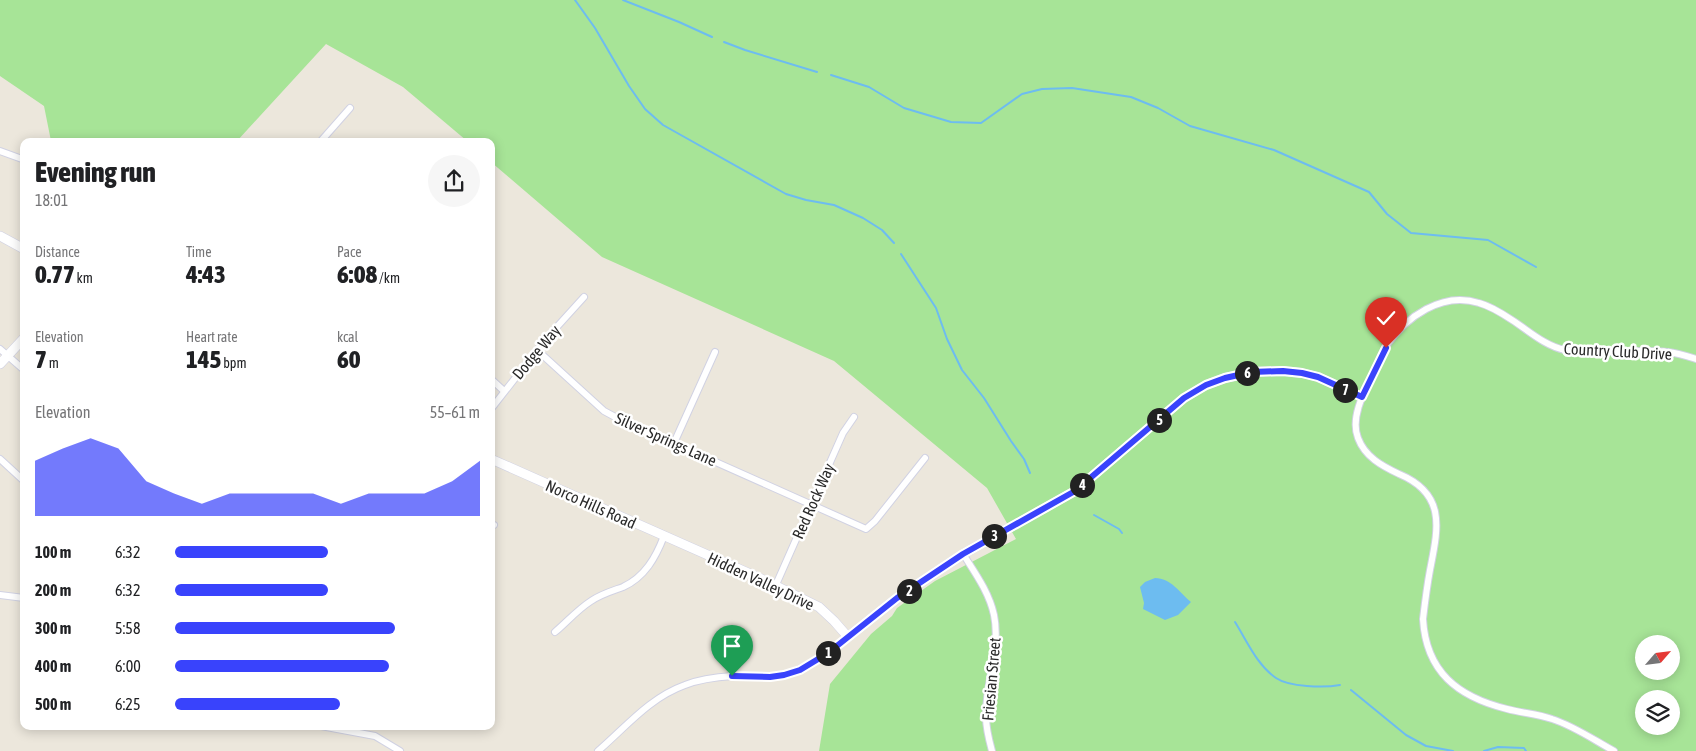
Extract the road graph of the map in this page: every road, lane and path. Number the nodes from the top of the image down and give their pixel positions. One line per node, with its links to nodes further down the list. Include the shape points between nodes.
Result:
1 (350, 108): 2 (street)
2 (324, 138)
3 (0, 150): 4 (street)
4 (20, 158)
5 (0, 236): 6 (street)
6 (20, 247)
7 (584, 297): 10 (street, Dodge Way)
8 (20, 343): 12 (street)
9 (0, 349): 12 (street)
10 (537, 350): 17 (street, Dodge Way); 21 (street, Silver Springs Lane, via 604,411)
11 (714, 352): 21 (street)
12 (9, 355): 14 (street); 15 (street)
13 (1696, 360): 18 (street, Country Club Drive, via 1666,352 1557,348 1479,303 1449,301 1433,305 1401,328 1386,348)
14 (0, 364)
15 (20, 366)
16 (495, 383): 17 (street)
17 (504, 391): 19 (street, Dodge Way)
18 (1362, 397): 29 (street, via 1318,377 1283,371 1252,372 1206,385 1184,398 1075,491); 39 (street, Country Club Drive, via 1356,426 1357,438 1366,453 1381,466 1419,485 1428,495 1436,514 1437,535 1423,619 1429,652 1436,666 1445,678 1476,700 1559,721)
19 (495, 403)
20 (854, 417): 26 (street, Red Rock Way, via 843,433)
21 (674, 443): 26 (street, Silver Springs Lane)
22 (0, 458): 25 (street)
23 (925, 458): 26 (street, Silver Springs Lane, via 866,529)
24 (495, 461): 27 (street, Norco Hills Road)
25 (20, 477)
26 (811, 504): 30 (street, Red Rock Way)
27 (664, 536): 28 (street, Norco Hills Road); 33 (street, via 651,563 640,576 579,608)
28 (691, 548): 30 (street, Hidden Valley Drive)
29 (963, 554): 34 (street, via 897,598); 38 (street, Friesian Street, via 988,596 994,616 996,636 986,716)
30 (775, 587): 34 (street, Hidden Valley Drive, via 819,607)
31 (0, 595): 32 (street)
32 (20, 598)
33 (555, 632)
34 (848, 637): 37 (street, via 800,670 784,675 732,676 704,680 671,691 656,699)
35 (343, 730): 36 (street, via 375,736)
36 (400, 751)
37 (598, 751)
38 (992, 751)
39 (1614, 751)

